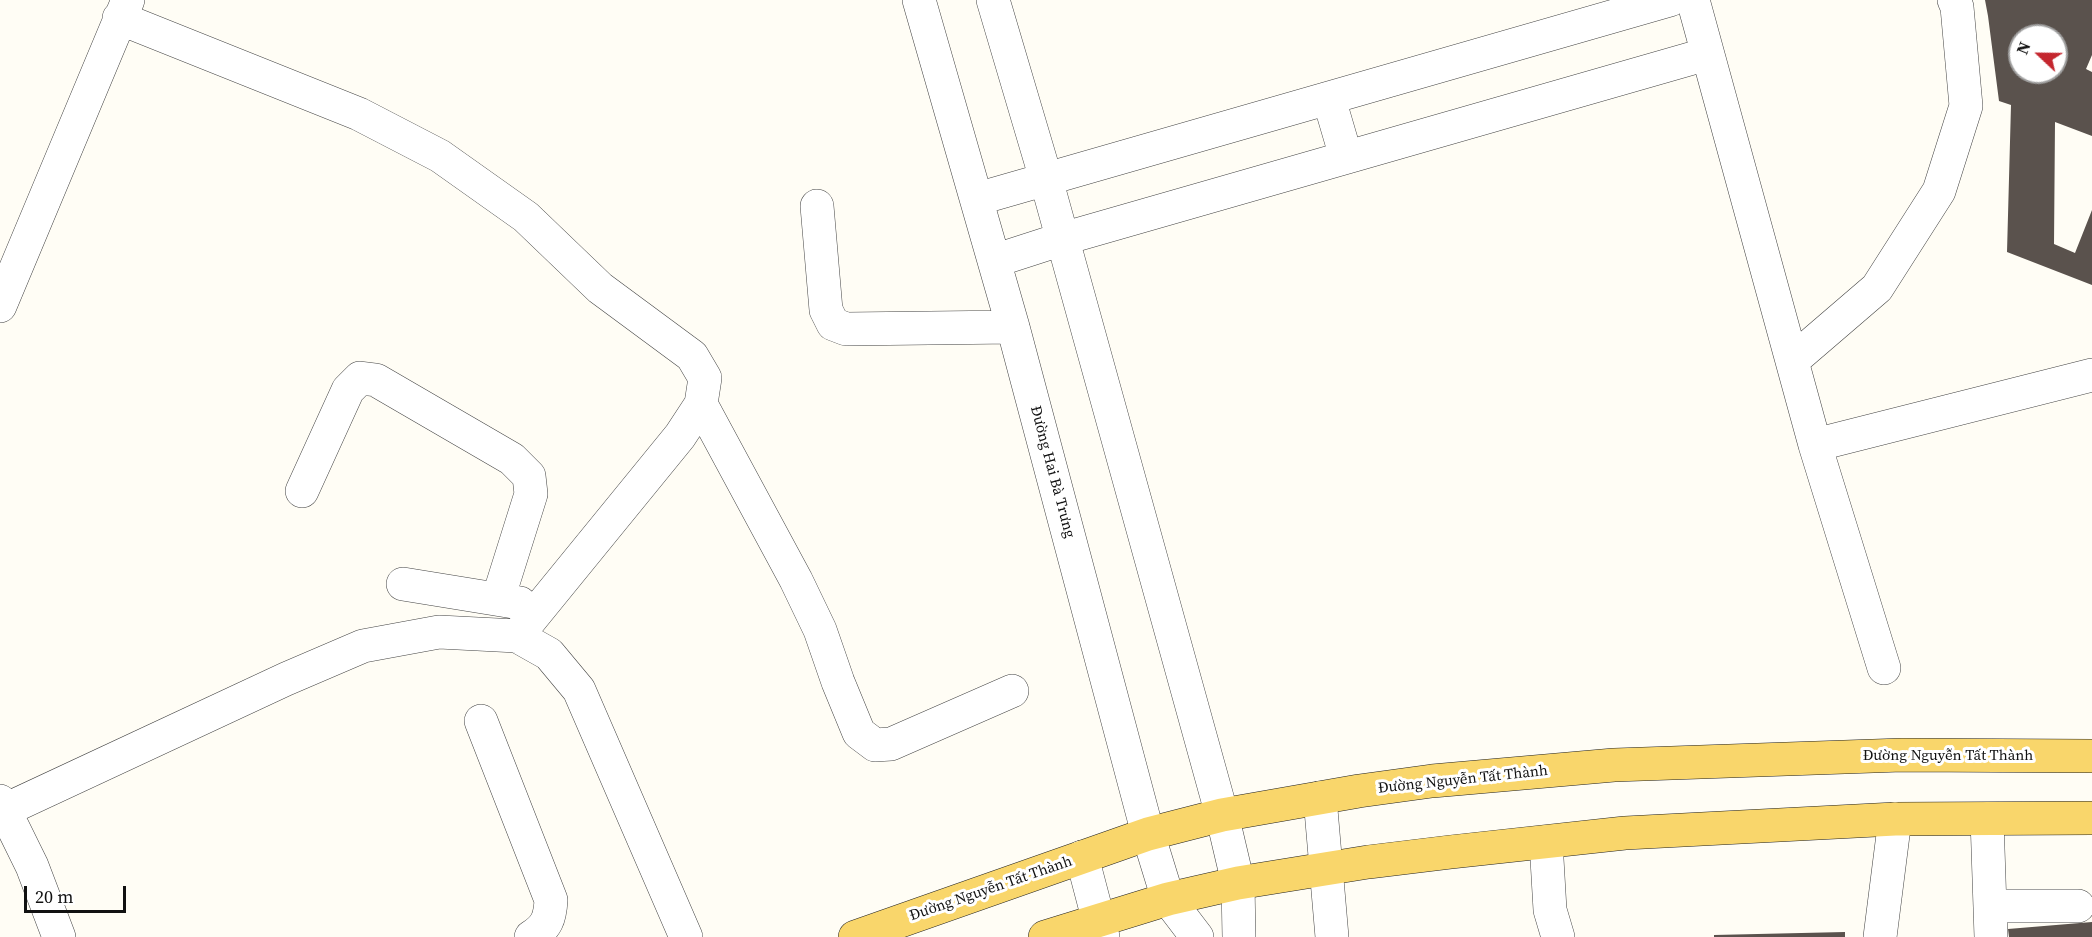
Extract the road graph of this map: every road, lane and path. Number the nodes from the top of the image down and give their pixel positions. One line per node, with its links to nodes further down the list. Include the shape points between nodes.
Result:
1 (919, 0): 11 (street, Đường Hai Bà Trưng)
2 (993, 0): 10 (street)
3 (1670, 0): 8 (street)
4 (1693, 0): 7 (street)
5 (1954, 0): 17 (street, via 1965,106 1939,191 1878,288)
6 (123, 9): 15 (street); 19 (street, via 359,114 440,156 526,218 600,288 692,356 705,378)
7 (1707, 54): 9 (street); 17 (street)
8 (1329, 99): 9 (street); 10 (street)
9 (1346, 157): 13 (street)
10 (1046, 179): 11 (street); 13 (street)
11 (977, 199): 14 (street, Đường Hai Bà Trưng)
12 (817, 206): 16 (street, via 826,310 833,324 846,329)
13 (1062, 239): 14 (street); 32 (street)
14 (994, 261): 16 (street, Đường Hai Bà Trưng)
15 (0, 306)
16 (1012, 327): 36 (street, Đường Hai Bà Trưng)
17 (1792, 362): 20 (street)
18 (2092, 375): 20 (street)
19 (701, 404): 24 (street, via 680,436); 27 (street, via 801,590 859,733 875,745 891,744)
20 (1815, 445): 26 (street)
21 (302, 491): 23 (street, via 348,390 360,378 376,380 512,459 529,476 531,494)
22 (403, 584): 23 (street)
23 (498, 599): 24 (street)
24 (542, 606): 25 (street)
25 (517, 636): 31 (street, via 439,632 363,646); 47 (street, via 549,654 579,690)
26 (1884, 668)
27 (1012, 692)
28 (481, 722): 46 (street, via 551,900 550,919)
29 (2092, 756): 30 (main road, Đường Nguyễn Tất Thành, via 1902,755 1614,765 1432,781)
30 (1320, 798): 32 (main road, Đường Nguyễn Tất Thành); 39 (street)
31 (2, 806): 45 (street, via 32,866)
32 (1222, 815): 36 (main road, Đường Nguyễn Tất Thành); 40 (street)
33 (2092, 818): 35 (main road)
34 (1895, 819): 35 (main road); 37 (main road, via 1625,833); 54 (street)
35 (1987, 819): 43 (street)
36 (1148, 834): 38 (main road, Đường Nguyễn Tất Thành); 41 (street, Đường Hai Bà Trưng)
37 (1546, 842): 39 (main road); 53 (street, via 1550,910)
38 (1082, 857): 44 (street); 48 (main road, Đường Nguyễn Tất Thành)
39 (1326, 869): 40 (main road); 52 (street)
40 (1238, 883): 41 (main road); 51 (street)
41 (1168, 899): 44 (main road); 50 (street, Đường Hai Bà Trưng)
42 (2078, 906): 43 (street)
43 (1990, 921)
44 (1101, 928): 49 (main road)
45 (59, 937)
46 (531, 937)
47 (686, 937)
48 (855, 937)
49 (1045, 937)
50 (1197, 937)
51 (1239, 937)
52 (1332, 937)
53 (1558, 937)
54 (1880, 937)

